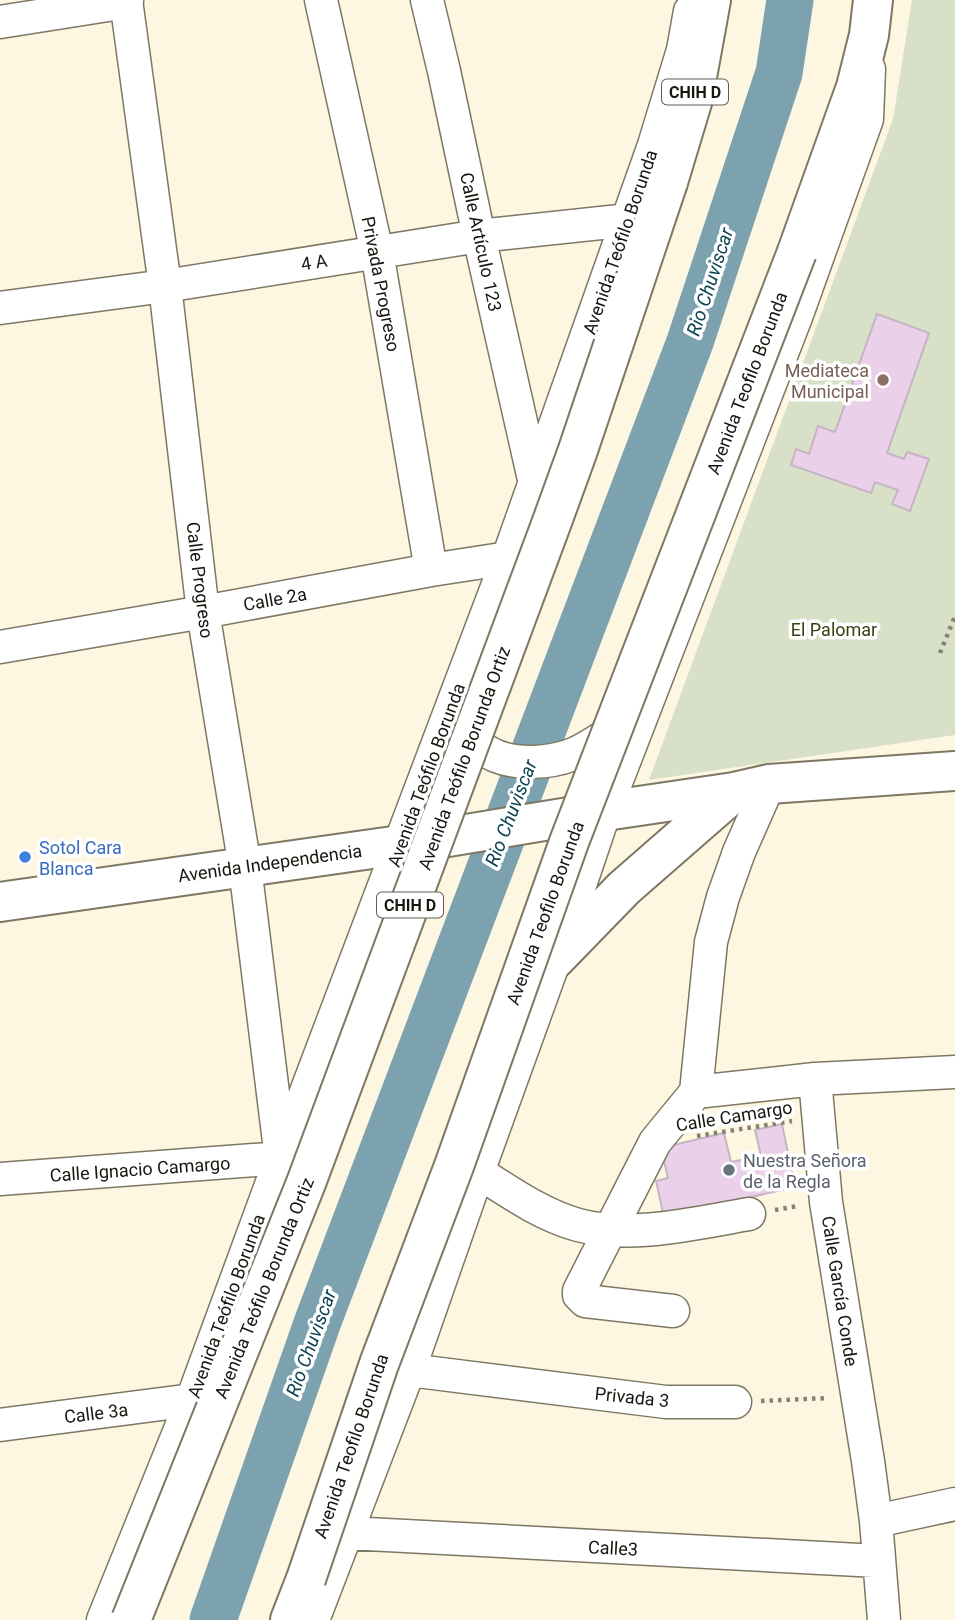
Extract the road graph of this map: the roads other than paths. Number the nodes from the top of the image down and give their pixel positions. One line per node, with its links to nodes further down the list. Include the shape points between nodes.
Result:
1 (321, 0): 10 (street, Privada Progreso)
2 (427, 0): 9 (street, Calle Artículo 123)
3 (711, 0): 45 (main road, Avenida Teófilo Borunda Ortiz / CHIH D, bridge, via 693,99 578,450 326,1130)
4 (126, 1): 7 (street); 11 (street, Calle Progreso)
5 (686, 10): 8 (street, Avenida Teófilo Borunda, via 683,50)
6 (871, 18): 18 (street, via 867,119 796,317); 46 (main road, Avenida Teofilo Borunda, bridge, via 856,87 797,252 569,842)
7 (0, 22)
8 (629, 220): 9 (street, 4 A); 13 (street, Avenida Teófilo Borunda)
9 (479, 236): 10 (street, 4 A); 13 (street, Calle Artículo 123)
10 (377, 251): 11 (street, 4 A); 15 (street, Privada Progreso)
11 (165, 286): 12 (street, 4 A); 16 (street, Calle Progreso)
12 (0, 308)
13 (535, 484): 14 (street, Avenida Teófilo Borunda)
14 (508, 558): 15 (street, Calle 2a); 19 (street, Avenida Teófilo Borunda)
15 (431, 570): 16 (street, Calle 2a)
16 (203, 612): 17 (street, Calle 2a); 24 (street, Calle Progreso)
17 (0, 647)
18 (644, 705): 19 (street, via 572,755 527,762 496,756); 22 (street)
19 (446, 719): 23 (street, Avenida Teófilo Borunda)
20 (955, 771): 21 (main road, Avenida Independencia)
21 (751, 788): 22 (main road, Avenida Independencia); 26 (main road, via 624,888); 29 (street, via 739,852 711,942)
22 (605, 811): 23 (main road, Avenida Independencia); 26 (street)
23 (400, 845): 24 (main road, Avenida Independencia); 30 (street, Avenida Teófilo Borunda)
24 (245, 867): 25 (main road, Avenida Independencia); 30 (street, Calle Progreso)
25 (0, 902)
26 (555, 959): 31 (street)
27 (955, 1072): 28 (street)
28 (815, 1079): 29 (street); 41 (street, Calle García Conde, via 826,1202)
29 (696, 1091): 34 (street, via 655,1142)
30 (281, 1158): 32 (street, Calle Ignacio Camargo); 37 (street, Avenida Teófilo Borunda)
31 (478, 1172): 34 (street, via 545,1212 577,1225); 36 (street)
32 (0, 1179)
33 (749, 1214): 34 (street, via 665,1228)
34 (611, 1231): 35 (street, via 579,1291 581,1298)
35 (673, 1311)
36 (409, 1370): 38 (street, Privada 3, via 666,1402); 42 (street)
37 (192, 1400): 39 (street, Calle 3a); 44 (street, Avenida Teófilo Borunda)
38 (735, 1402)
39 (0, 1425)
40 (955, 1504): 41 (street)
41 (876, 1521): 43 (street, Calle García Conde)
42 (348, 1533): 43 (street, Calle3); 47 (street)
43 (878, 1561): 48 (street, Calle García Conde)
44 (103, 1620)
45 (131, 1620)
46 (290, 1620)
47 (313, 1620)
48 (884, 1620)

